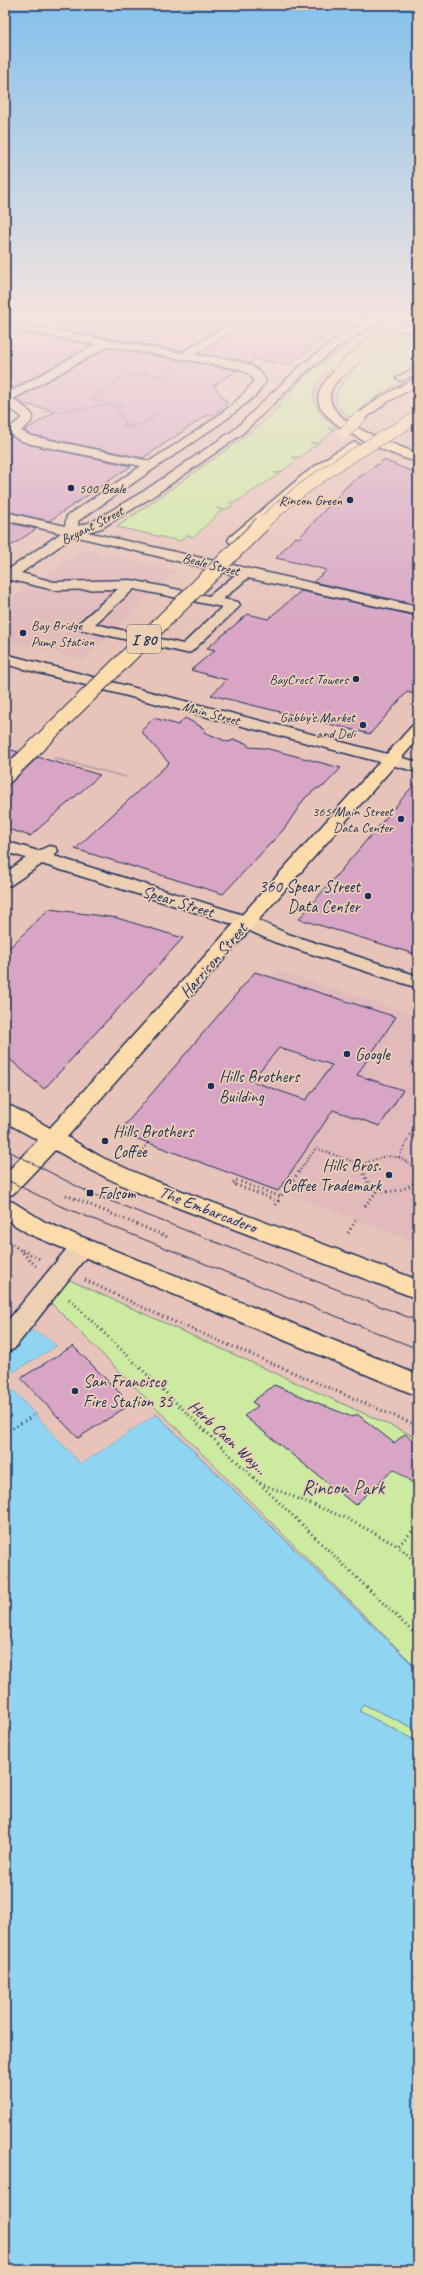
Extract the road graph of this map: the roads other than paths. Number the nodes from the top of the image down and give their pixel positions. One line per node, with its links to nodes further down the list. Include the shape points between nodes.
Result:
1 (27, 418): 11 (street, via 15,432 23,438)
2 (221, 418): 11 (street)
3 (252, 418): 14 (street, Bryant Street, via 238,432 148,494 97,525)
4 (336, 418): 10 (main road, bridge, via 352,430)
5 (359, 418): 12 (main road, bridge)
6 (405, 418): 9 (main road, I 80)
7 (413, 418): 9 (main road)
8 (414, 418): 27 (main road, I 80, bridge, via 346,458 284,503)
9 (386, 429): 12 (main road, I 80)
10 (418, 458)
11 (152, 464): 14 (street, via 72,519)
12 (301, 481): 25 (main road, I 80, via 235,540)
13 (5, 516): 14 (street, Beale Street)
14 (71, 532): 15 (street, Beale Street); 16 (street, Bryant Street)
15 (245, 573): 18 (street, Beale Street); 19 (street)
16 (7, 577): 17 (street, via 54,586)
17 (131, 584): 19 (street); 19 (street, via 84,626 186,649 233,605)
18 (350, 596): 20 (street); 21 (street, Beale Street)
19 (212, 601)
20 (338, 606)
21 (418, 611)
22 (5, 659): 24 (street, Main Street)
23 (418, 729): 24 (main road, Harrison Street)
24 (391, 760): 26 (street, Main Street); 31 (main road, Harrison Street)
25 (5, 766)
26 (418, 767)
27 (5, 777)
28 (5, 846): 29 (street, Spear Street)
29 (47, 853): 30 (street); 31 (street, Spear Street)
30 (5, 881)
31 (246, 922): 32 (street, Spear Street, via 281,938); 34 (main road, Harrison Street)
32 (418, 982)
33 (5, 1112): 34 (main road, The Embarcadero)
34 (53, 1140): 35 (main road, Harrison Street); 38 (main road, The Embarcadero, via 95,1163 142,1184)
35 (5, 1188)
36 (5, 1208): 37 (main road, via 38,1228)
37 (82, 1246): 39 (street); 40 (main road)
38 (418, 1290)
39 (12, 1333)
40 (418, 1386)

